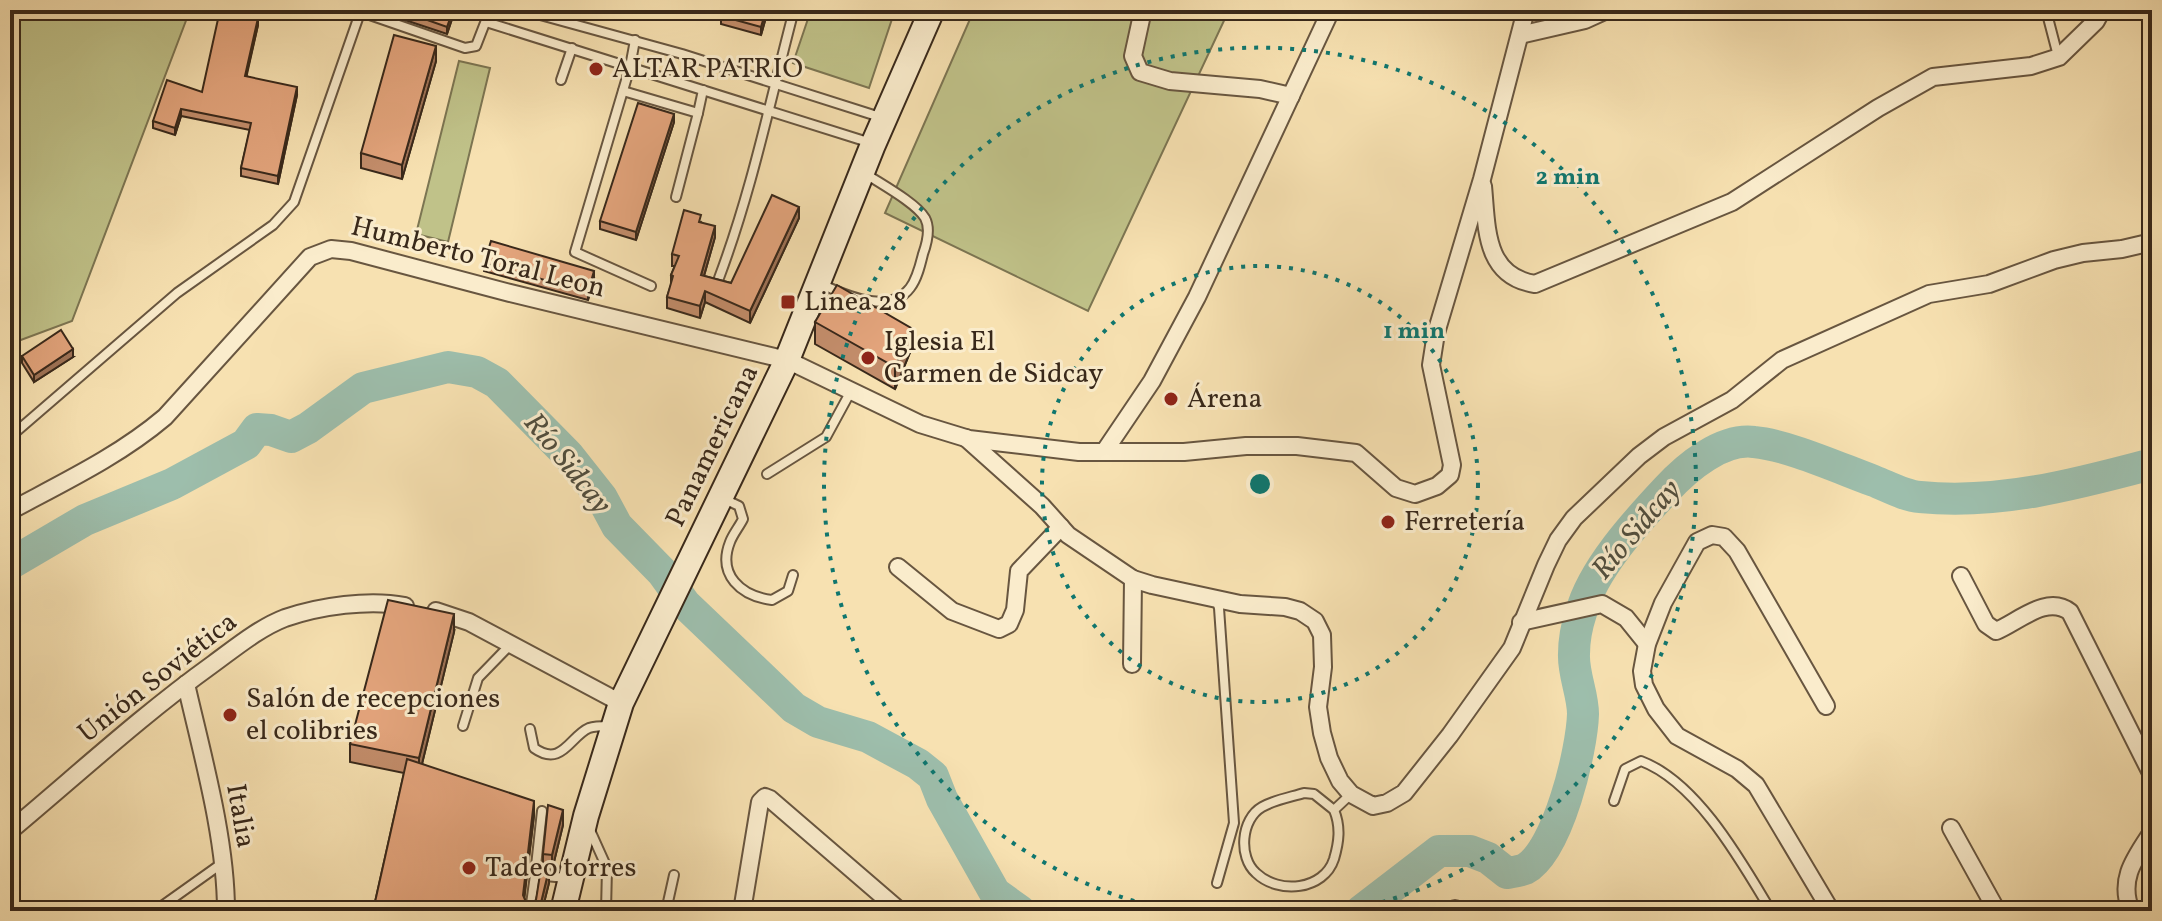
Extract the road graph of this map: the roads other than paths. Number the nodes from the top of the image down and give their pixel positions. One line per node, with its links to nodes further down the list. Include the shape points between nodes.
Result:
1 (490, 10): 12 (lane)
2 (522, 10): 14 (lane)
3 (794, 10): 19 (lane)
4 (932, 10): 25 (main road, Panamericana)
5 (1143, 10): 22 (street, via 1133,56 1140,72 1170,81)
6 (1331, 10): 22 (street)
7 (1526, 10): 13 (street)
8 (1607, 10): 13 (street)
9 (2046, 10): 16 (lane)
10 (2102, 10): 16 (street)
11 (361, 11): 12 (lane, via 465,48 476,46); 36 (lane, via 294,202 273,225 177,293)
12 (486, 22): 15 (lane)
13 (1520, 35): 28 (street)
14 (635, 40): 17 (lane); 19 (lane)
15 (572, 48): 17 (lane); 18 (lane)
16 (2059, 57): 28 (street, via 2031,66 1933,77 1732,202 1535,284 1506,273 1489,248)
17 (630, 67): 20 (lane); 21 (lane)
18 (561, 80)
19 (774, 83): 23 (lane); 25 (lane)
20 (703, 90): 23 (lane); 24 (lane)
21 (623, 91): 24 (lane); 33 (lane, via 575,252)
22 (1291, 96): 38 (street, via 1197,297 1152,381)
23 (768, 111): 26 (lane); 31 (lane, via 743,212)
24 (698, 113): 29 (lane)
25 (885, 118): 26 (main road, Panamericana)
26 (874, 144): 27 (main road, Panamericana)
27 (863, 172): 32 (main road, Panamericana); 32 (lane, via 926,219 927,242 918,273 909,290 880,302 844,295)
28 (1482, 179): 38 (street, via 1431,365 1452,465 1450,475 1437,486 1406,492 1356,453 1297,446)
29 (676, 197)
30 (2152, 242): 48 (street, via 2083,253 1989,284 1929,294 1782,360 1732,400 1664,437 1574,518 1558,540)
31 (719, 278)
32 (818, 282): 34 (main road, Panamericana)
33 (651, 286)
34 (787, 360): 35 (street, Humberto Toral Leon); 40 (main road, Panamericana); 41 (street, Humberto Toral Leon, via 331,249 310,257 146,433)
35 (852, 391): 37 (street, Humberto Toral Leon, via 920,424); 39 (lane, via 826,437)
36 (10, 437)
37 (966, 438): 38 (street); 42 (street)
38 (1104, 452)
39 (767, 474)
40 (722, 497): 44 (lane, via 739,506 743,519 730,540 728,575 746,593 772,600 788,591); 54 (main road, Panamericana)
41 (10, 511)
42 (1061, 527): 43 (street, via 1019,571 1015,610 1009,624 999,629 952,611); 46 (street)
43 (898, 567)
44 (793, 575)
45 (1961, 576): 57 (street, via 1986,624 1996,631 2046,606 2070,612)
46 (1133, 579): 47 (street); 51 (street)
47 (1216, 598): 58 (street, via 1285,607 1315,621 1322,635 1322,733 1329,758); 70 (lane, via 1234,823)
48 (1521, 622): 50 (street, via 1602,604 1626,618); 58 (street, via 1512,648 1404,793 1373,806)
49 (512, 644): 52 (street, Unión Soviética, via 434,611 386,602 349,604 284,619); 54 (street, Unión Soviética); 55 (lane, via 478,678)
50 (1647, 644): 53 (street, via 1697,542 1712,535 1724,537); 81 (street, via 1642,671 1656,709 1677,736 1756,785)
51 (1132, 664)
52 (186, 684): 64 (street, Unión Soviética); 66 (street, Italia)
53 (1826, 706)
54 (617, 714): 56 (lane, via 551,754 534,748); 62 (main road, Panamericana)
55 (463, 726)
56 (530, 729)
57 (2152, 775)
58 (1351, 794): 60 (lane)
59 (1614, 801): 80 (lane, via 1625,769 1641,761 1661,768 1685,788 1736,853)
60 (1334, 810): 60 (lane, via 1337,848 1330,869 1316,882 1296,887 1256,873 1244,840 1260,807 1304,793 1314,794)
61 (542, 811): 67 (lane)
62 (584, 825): 69 (main road, Panamericana); 76 (lane, via 607,868)
63 (1951, 828): 82 (street)
64 (10, 831)
65 (2152, 832): 83 (street, via 2128,869 2125,892)
66 (222, 863): 72 (lane); 73 (street, Italia)
67 (535, 875): 69 (lane); 74 (lane)
68 (674, 875): 77 (lane)
69 (571, 879): 75 (main road, Panamericana)
70 (1217, 883)
71 (744, 905): 78 (street); 79 (street, via 765,797)
72 (155, 911)
73 (226, 911)
74 (530, 911)
75 (563, 911)
76 (606, 911)
77 (666, 911)
78 (759, 911)
79 (900, 911)
80 (1771, 911)
81 (1831, 911)
82 (1997, 911)
83 (2131, 911)

